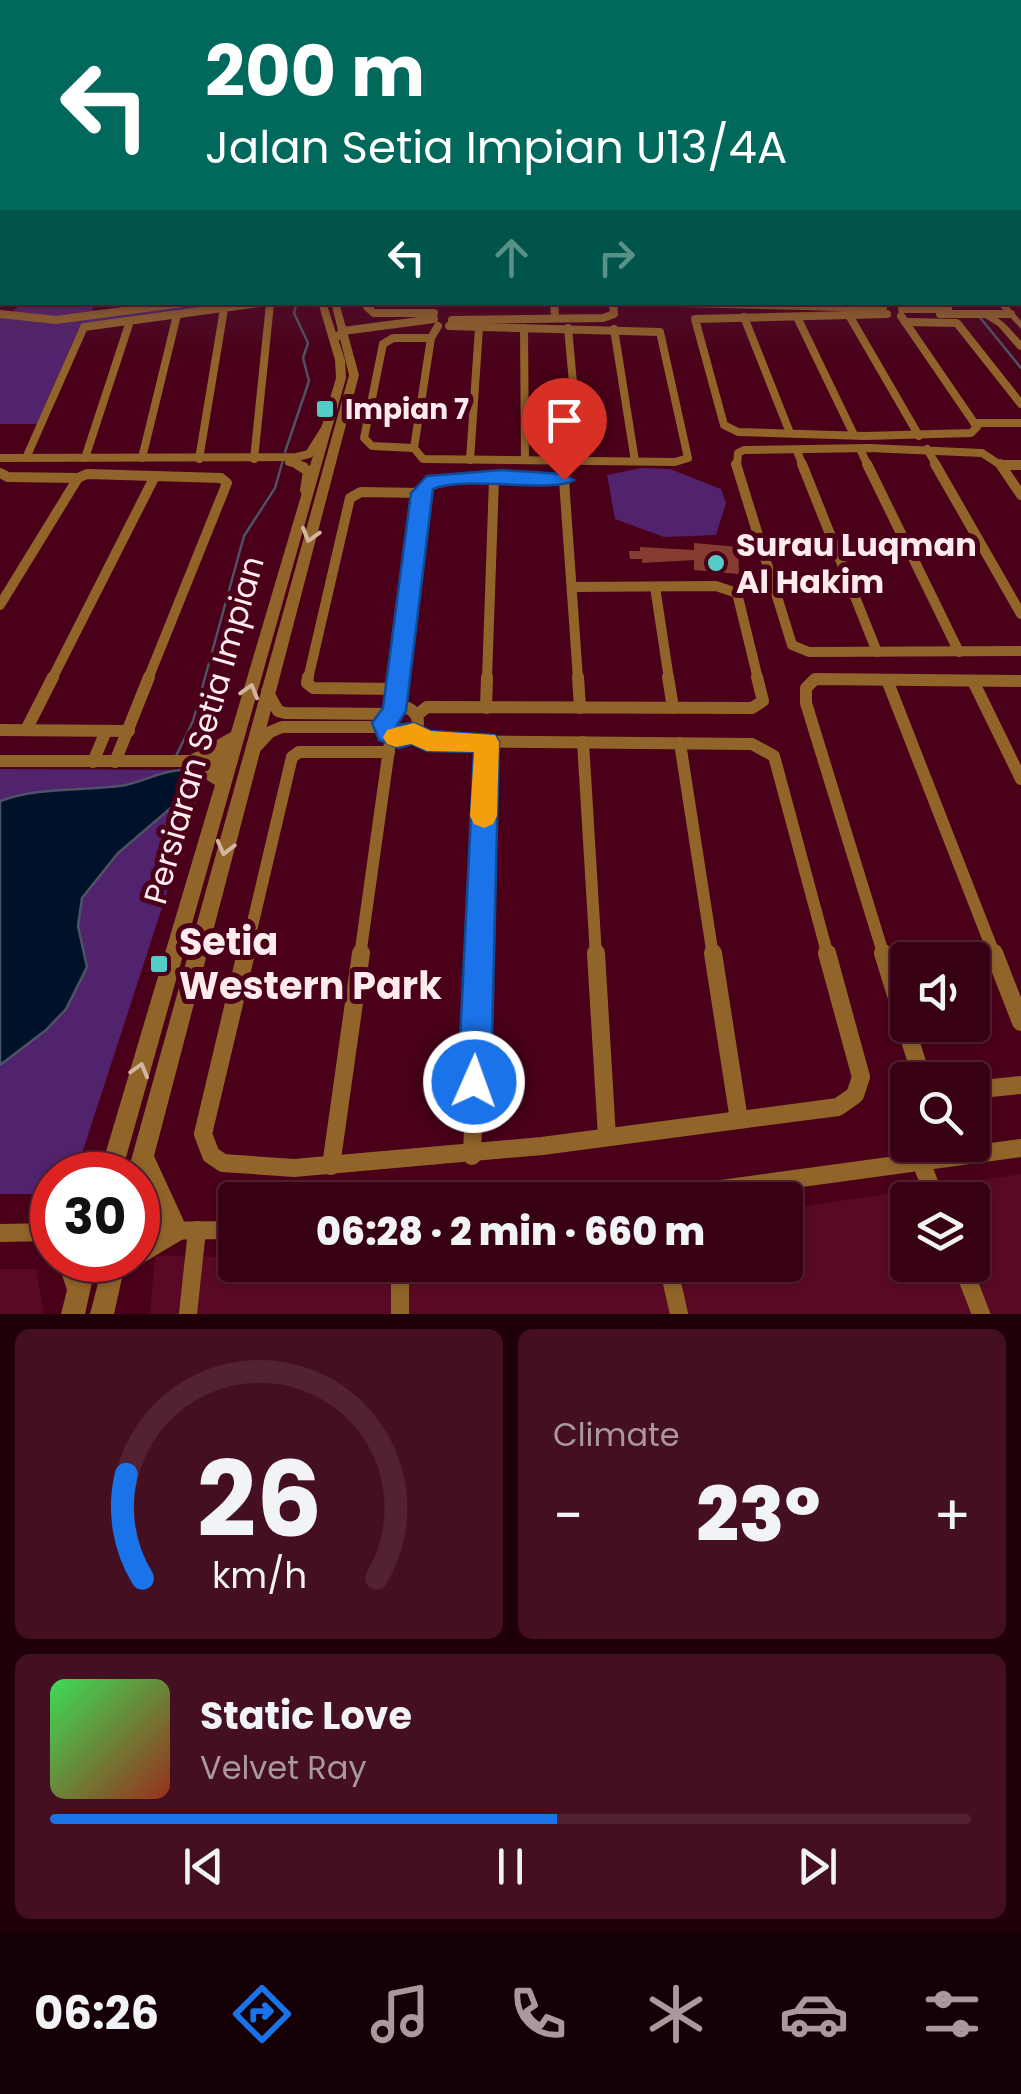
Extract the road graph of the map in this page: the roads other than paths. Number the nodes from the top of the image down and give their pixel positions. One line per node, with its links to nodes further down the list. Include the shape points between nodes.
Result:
1 (100, 305): 18 (street)
2 (157, 305): 18 (street)
3 (248, 305): 13 (street)
4 (270, 305): 55 (street)
5 (323, 305): 37 (street, Persiaran Setia Impian)
6 (337, 305): 34 (street, Persiaran Setia Impian)
7 (367, 305): 25 (street, via 374,313)
8 (436, 305): 25 (street)
9 (496, 305): 20 (street)
10 (554, 305): 23 (street)
11 (613, 305): 23 (street, via 614,314 603,318)
12 (848, 305): 15 (street)
13 (224, 309): 19 (street); 54 (street)
14 (995, 309): 16 (street); 28 (street); 36 (street)
15 (885, 311): 16 (street); 24 (street)
16 (900, 312): 39 (street, via 957,323); 42 (street)
17 (4, 314): 18 (street, via 56,320)
18 (98, 314)
19 (177, 315): 26 (street); 53 (street)
20 (495, 317): 23 (street); 27 (street)
21 (744, 317): 22 (street); 43 (street); 43 (street, via 694,320 724,425)
22 (797, 317): 24 (street); 44 (street)
23 (555, 318)
24 (850, 318): 45 (street)
25 (435, 320): 27 (street); 29 (street); 35 (street)
26 (130, 321): 51 (street, via 84,327); 52 (street)
27 (450, 323): 30 (street)
28 (1021, 326)
29 (384, 328): 34 (street); 34 (street)
30 (478, 328): 31 (street); 57 (street)
31 (524, 328): 32 (street); 58 (street)
32 (568, 328): 33 (street); 59 (street)
33 (614, 328): 60 (street); 60 (street, via 661,334 688,454 685,460)
34 (347, 331): 37 (street, via 336,335); 38 (street, Persiaran Setia Impian)
35 (431, 338): 46 (street); 46 (street, via 383,344 364,438 372,446)
36 (1021, 343)
37 (340, 360): 40 (street, Persiaran Setia Impian)
38 (350, 392): 40 (street, via 336,421); 82 (street, Persiaran Setia Impian, one-way to 82)
39 (1021, 404)
40 (327, 423): 56 (street, via 309,454); 70 (street, Persiaran Setia Impian)
41 (1021, 423): 42 (street)
42 (975, 425): 45 (street, via 971,433)
43 (790, 433): 44 (street)
44 (853, 433): 45 (street)
45 (919, 436)
46 (414, 448): 57 (street, via 423,459)
47 (926, 449): 49 (street); 61 (street, via 982,453); 74 (street)
48 (797, 451): 49 (street); 76 (street); 76 (street, via 744,450 736,456 787,638 797,649)
49 (861, 451): 77 (street)
50 (0, 458): 51 (street)
51 (26, 458): 52 (street)
52 (86, 458): 53 (street)
53 (142, 458): 54 (street)
54 (199, 459): 55 (street)
55 (254, 459): 56 (street)
56 (291, 459): 70 (street, via 308,471)
57 (470, 460): 58 (street)
58 (525, 460): 59 (street)
59 (580, 460): 60 (street)
60 (634, 461)
61 (1000, 462): 62 (street); 69 (street)
62 (1021, 465)
63 (4, 475): 65 (street); 67 (street)
64 (155, 476): 65 (street); 90 (street); 92 (street, via 226,480)
65 (78, 478): 73 (street)
66 (494, 479): 68 (street, via 433,480); 71 (street, via 564,480); 83 (street)
67 (0, 487)
68 (421, 493): 81 (street); 81 (street, via 361,492 350,498 308,683)
69 (1021, 494)
70 (304, 499): 95 (street, Persiaran Setia Impian, one-way to 70)
71 (572, 587): 72 (street); 84 (street)
72 (655, 587): 85 (street); 85 (street, via 728,588 741,600 764,697 752,708)
73 (0, 605)
74 (1021, 614)
75 (1021, 651): 77 (street)
76 (877, 652): 77 (street)
77 (959, 652)
78 (887, 680): 79 (street); 107 (street); 108 (street, via 815,679 808,682 806,703)
79 (973, 681): 80 (street); 105 (street)
80 (1021, 682)
81 (397, 689): 88 (street)
82 (267, 691): 87 (street, via 278,711); 93 (street, Persiaran Setia Impian)
83 (486, 708): 84 (street); 86 (street, via 427,708)
84 (580, 708): 85 (street)
85 (673, 708)
86 (418, 715): 88 (street, via 409,710); 94 (street)
87 (353, 721): 88 (street); 99 (street, via 282,727)
88 (390, 728): 94 (street, via 404,737); 119 (street); 119 (street, via 292,757 203,1134 206,1150 219,1162)
89 (0, 730): 90 (street)
90 (26, 730): 91 (street)
91 (106, 731): 92 (street); 103 (street)
92 (129, 731): 104 (street)
93 (256, 732): 99 (street, Persiaran Setia Impian); 102 (street)
94 (414, 733): 96 (street, via 427,741)
95 (238, 734): 101 (street); 102 (street, Persiaran Setia Impian)
96 (486, 742): 97 (street); 117 (street)
97 (583, 742): 98 (street); 112 (street)
98 (680, 743): 111 (street); 111 (street, via 752,744 774,756 861,1077 851,1103)
99 (250, 753): 115 (street, Persiaran Setia Impian, one-way to 115)
100 (0, 761): 103 (street)
101 (187, 761): 102 (street); 104 (street); 106 (street)
102 (230, 761): 106 (street, Persiaran Setia Impian)
103 (93, 762): 104 (street)
104 (116, 762)
105 (1021, 780)
106 (224, 782): 114 (street, Persiaran Setia Impian, one-way to 106)
107 (1021, 1022)
108 (917, 1062)
109 (1021, 1085): 110 (street)
110 (990, 1088)
111 (739, 1120): 112 (street)
112 (607, 1137): 117 (street)
113 (1021, 1148): 116 (street)
114 (115, 1152)
115 (144, 1152)
116 (990, 1152)
117 (472, 1156): 119 (street)
118 (921, 1162): 120 (street); 121 (street)
119 (331, 1166)
120 (778, 1182)
121 (929, 1182)
122 (160, 1193): 123 (street)
123 (187, 1230): 124 (street); 125 (street); 128 (street); 136 (street)
124 (218, 1230)
125 (160, 1231)
126 (0, 1232): 127 (street)
127 (30, 1232)
128 (160, 1243)
129 (110, 1282): 134 (street)
130 (114, 1282): 134 (street)
131 (400, 1282): 137 (street)
132 (671, 1282): 138 (street)
133 (969, 1282): 139 (street)
134 (108, 1289): 135 (street)
135 (102, 1314)
136 (188, 1314)
137 (400, 1314)
138 (678, 1314)
139 (981, 1314)

